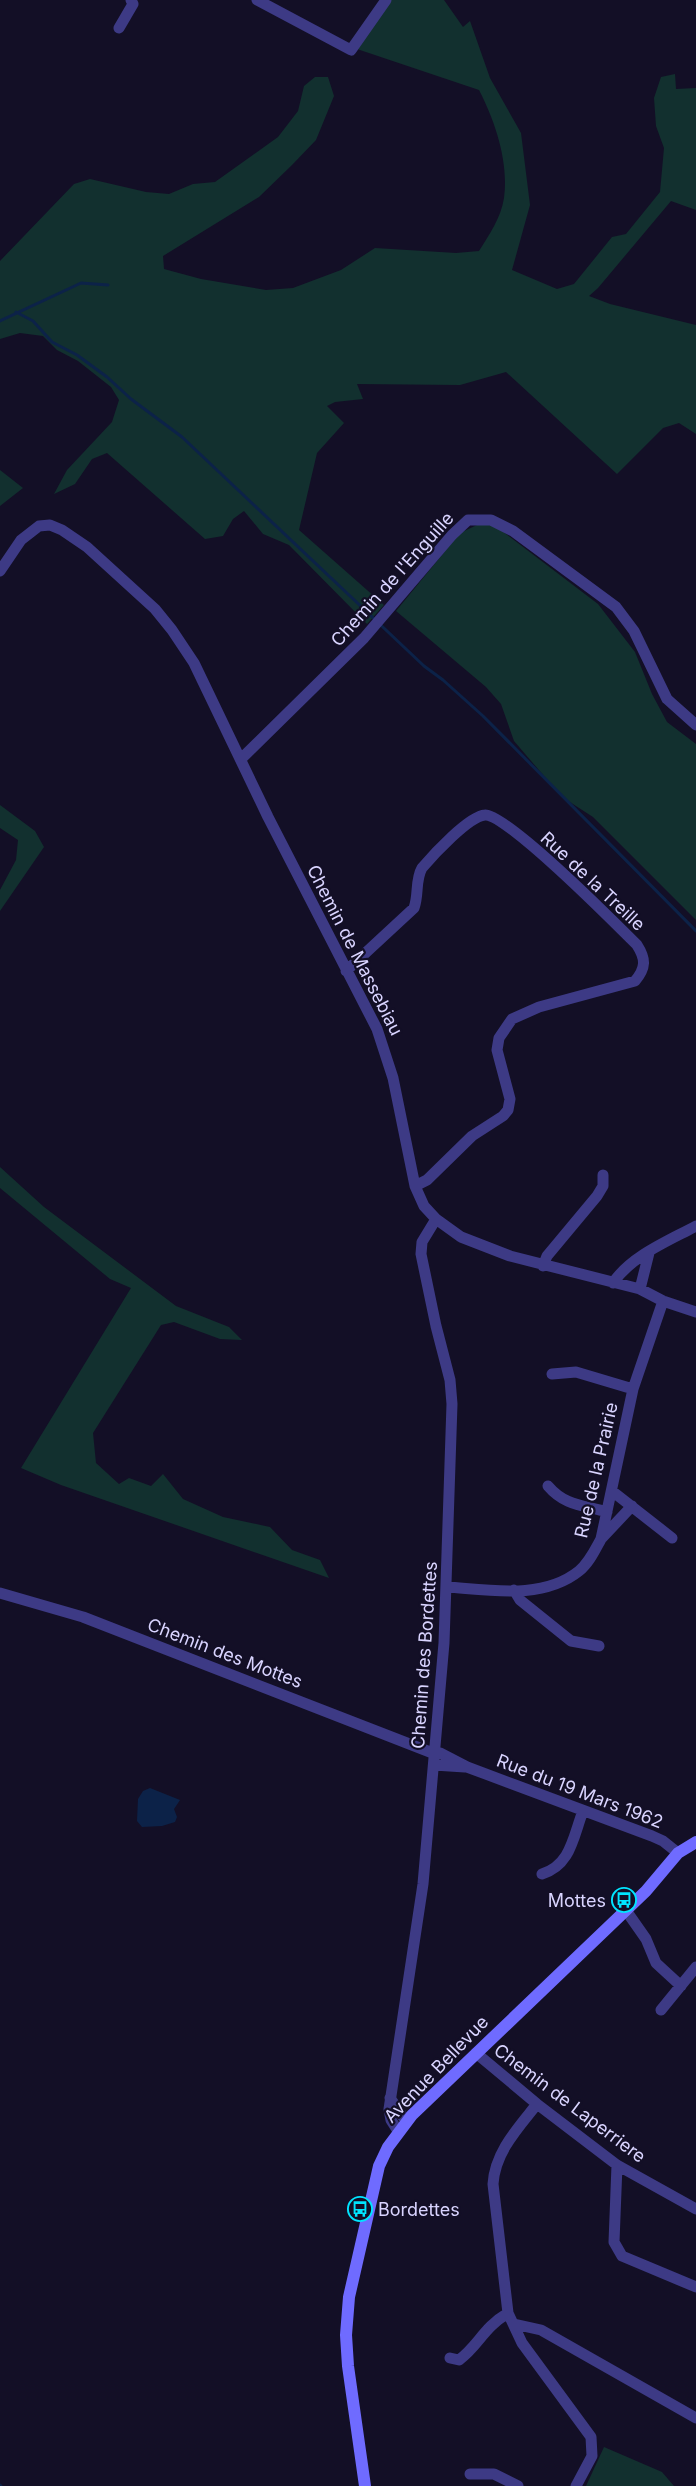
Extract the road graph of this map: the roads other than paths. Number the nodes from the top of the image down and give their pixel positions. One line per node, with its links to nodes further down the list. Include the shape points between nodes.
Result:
1 (131, 0): 4 (street, via 134,4)
2 (257, 0): 3 (street, via 351,50)
3 (386, 0)
4 (119, 28)
5 (0, 571): 7 (street, Chemin de Massebiau, via 21,540 39,526 50,525 62,530 87,547 167,623 194,663)
6 (696, 725): 7 (street, Chemin de l'Enguille, via 667,699 634,631 616,608 513,531 492,520 468,520 351,651)
7 (241, 759): 8 (street, Chemin de Massebiau)
8 (346, 971): 10 (street, Chemin de Massebiau, via 385,1050); 10 (street, Rue de la Treille, via 414,908 418,874 422,868 469,823 485,815 498,818 556,866 637,944 644,959 644,967 635,981 539,1007 512,1019 500,1038 497,1050 510,1099 508,1110 472,1136 427,1180)
9 (603, 1175): 14 (street, via 603,1186 597,1196 547,1256)
10 (415, 1186): 11 (street, Chemin de Massebiau, via 424,1206)
11 (436, 1219): 14 (street, Chemin de Massebiau, via 461,1237); 27 (street, Chemin des Bordettes, via 422,1242 421,1254 450,1380 452,1404)
12 (696, 1226): 13 (street)
13 (649, 1253): 15 (street, via 628,1267); 16 (street)
14 (543, 1266): 15 (street, Chemin de Massebiau)
15 (613, 1283): 16 (street, Chemin de Massebiau)
16 (640, 1289): 17 (street, Chemin de Massebiau)
17 (663, 1301): 18 (street, Chemin de Massebiau); 20 (street, Rue de la Prairie)
18 (696, 1312)
19 (552, 1374): 20 (street, via 576,1372)
20 (634, 1389): 22 (street, Rue de la Prairie)
21 (548, 1486): 24 (street, via 566,1502)
22 (612, 1491): 23 (street); 24 (street, Rue de la Prairie)
23 (632, 1506): 25 (street); 26 (street)
24 (607, 1512): 26 (street, Rue de la Prairie)
25 (672, 1538)
26 (602, 1539): 28 (street, Rue de la Prairie, via 590,1559 567,1579 552,1587)
27 (447, 1587): 28 (street, Rue de la Prairie); 31 (street, Chemin des Bordettes)
28 (514, 1590): 30 (street, via 520,1600 571,1641)
29 (0, 1593): 31 (street, Chemin des Mottes, via 83,1617)
30 (600, 1646)
31 (435, 1753): 32 (street, Chemin des Bordettes); 33 (street, Rue du 19 Mars 1962)
32 (434, 1765): 33 (street, Rue du 19 Mars 1962); 44 (street, Chemin des Bordettes, via 422,1894 390,2098 391,2120)
33 (467, 1767): 34 (street, Rue du 19 Mars 1962)
34 (582, 1811): 36 (street, Rue du 19 Mars 1962, via 652,1836); 37 (street, via 565,1860 555,1870)
35 (696, 1842): 36 (main road, Avenue Bellevue)
36 (678, 1853): 38 (main road, Avenue Bellevue, via 655,1881)
37 (542, 1874)
38 (625, 1909): 40 (street, via 646,1939 656,1963); 42 (main road, Avenue Bellevue)
39 (696, 1967): 40 (street)
40 (680, 1986): 41 (street)
41 (661, 2010)
42 (476, 2053): 43 (street, Chemin de Laperriere); 44 (main road, Avenue Bellevue)
43 (537, 2104): 45 (street, Chemin de Laperriere); 48 (street, via 507,2144 494,2171)
44 (402, 2126): 53 (main road, Avenue Bellevue, via 379,2166 347,2316 348,2366)
45 (618, 2165): 46 (street, Chemin de Laperriere); 47 (street, via 614,2242 622,2256)
46 (696, 2209)
47 (696, 2286)
48 (508, 2313): 49 (street); 50 (street, via 487,2328 465,2356 459,2360)
49 (514, 2324): 51 (street, via 541,2330); 55 (street, via 522,2343 591,2437 592,2456)
50 (450, 2358)
51 (696, 2418)
52 (470, 2474): 54 (street, via 494,2474)
53 (365, 2486)
54 (518, 2486)
55 (576, 2486)

